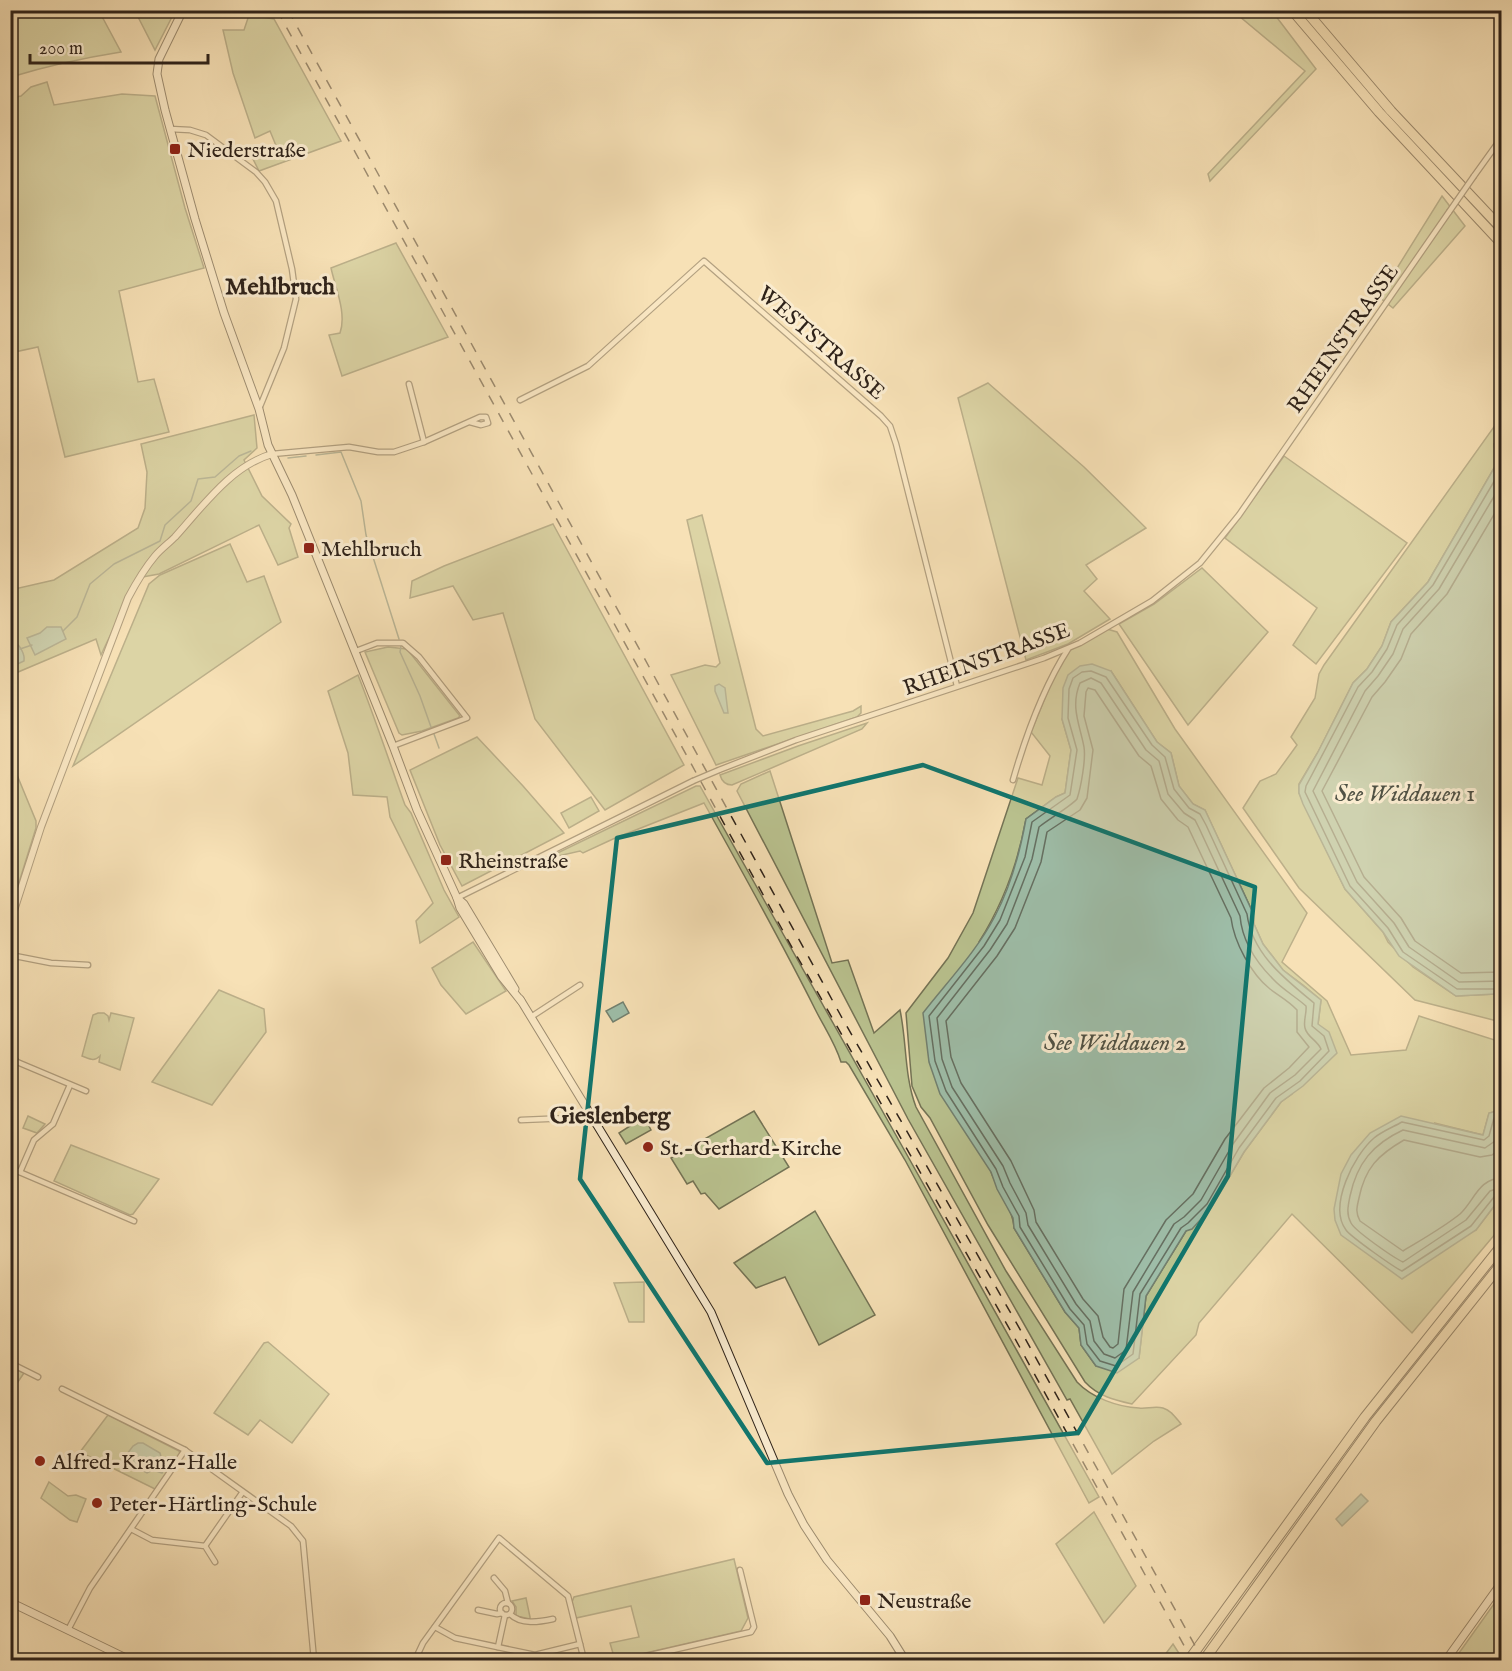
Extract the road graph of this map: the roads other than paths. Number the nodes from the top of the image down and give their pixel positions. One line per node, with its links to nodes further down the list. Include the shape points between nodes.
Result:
1 (1292, 10): 7 (highway, via 1378,112)
2 (1305, 10): 6 (highway, via 1391,111)
3 (183, 12): 4 (main road, via 157,64)
4 (170, 129): 10 (main road, via 223,310); 10 (street, via 206,135 256,172 276,201 296,299 284,348)
5 (1502, 137): 14 (street, RHEINSTRASSE, bridge, via 1255,493 1200,563 1152,601)
6 (1502, 229)
7 (1502, 244)
8 (409, 384): 12 (street)
9 (520, 400): 18 (street, WESTSTRASSE, via 588,366 704,261 890,426)
10 (259, 409): 13 (main road)
11 (470, 422): 12 (street)
12 (424, 442): 13 (street, via 394,452 349,447)
13 (272, 454): 15 (main road); 22 (street, via 256,459 220,487 137,579 41,827)
14 (1068, 649): 16 (street, RHEINSTRASSE); 17 (street)
15 (356, 651): 19 (main road); 19 (street, via 377,643 404,643 467,718)
16 (1044, 658): 17 (street); 18 (street, RHEINSTRASSE)
17 (1055, 669): 20 (street, via 1028,732)
18 (957, 686): 21 (street, RHEINSTRASSE, bridge, via 719,770)
19 (393, 746): 21 (main road)
20 (1014, 780)
21 (457, 898): 26 (main road, via 480,942)
22 (10, 923)
23 (10, 955): 24 (street)
24 (88, 965)
25 (580, 985): 26 (street)
26 (531, 1017): 31 (main road)
27 (13, 1060): 28 (street); 29 (street)
28 (10, 1074)
29 (70, 1085): 30 (street); 34 (street, via 53,1124 34,1140)
30 (86, 1091)
31 (593, 1117): 32 (street); 63 (main road, via 711,1312 804,1525)
32 (521, 1120)
33 (10, 1168): 34 (street)
34 (20, 1172): 35 (street)
35 (134, 1221)
36 (1502, 1245): 64 (highway, via 1365,1417)
37 (1502, 1263): 65 (highway, via 1376,1421)
38 (10, 1363): 39 (street)
39 (38, 1377)
40 (62, 1389): 41 (street)
41 (185, 1450): 42 (street); 43 (street)
42 (242, 1493): 44 (street); 59 (street, via 291,1526 303,1541)
43 (131, 1529): 44 (street, via 152,1540); 55 (street, via 90,1588)
44 (205, 1546): 45 (street)
45 (215, 1562)
46 (740, 1570): 62 (street, via 754,1627 751,1632)
47 (494, 1578): 50 (street, via 505,1591)
48 (1502, 1582): 66 (main road)
49 (10, 1602): 55 (main road)
50 (508, 1603): 52 (street, via 513,1608); 52 (street, via 501,1606)
51 (478, 1610): 52 (street)
52 (506, 1614): 53 (street, via 536,1623); 57 (street)
53 (553, 1619)
54 (435, 1627): 56 (street, via 499,1538 568,1596); 57 (street, via 455,1638); 60 (street)
55 (68, 1630): 58 (main road)
56 (580, 1644): 57 (street, via 535,1655); 61 (street)
57 (498, 1647)
58 (130, 1660)
59 (314, 1660)
60 (415, 1660)
61 (584, 1660)
62 (629, 1660)
63 (905, 1660)
64 (1189, 1660)
65 (1204, 1660)
66 (1446, 1660)

